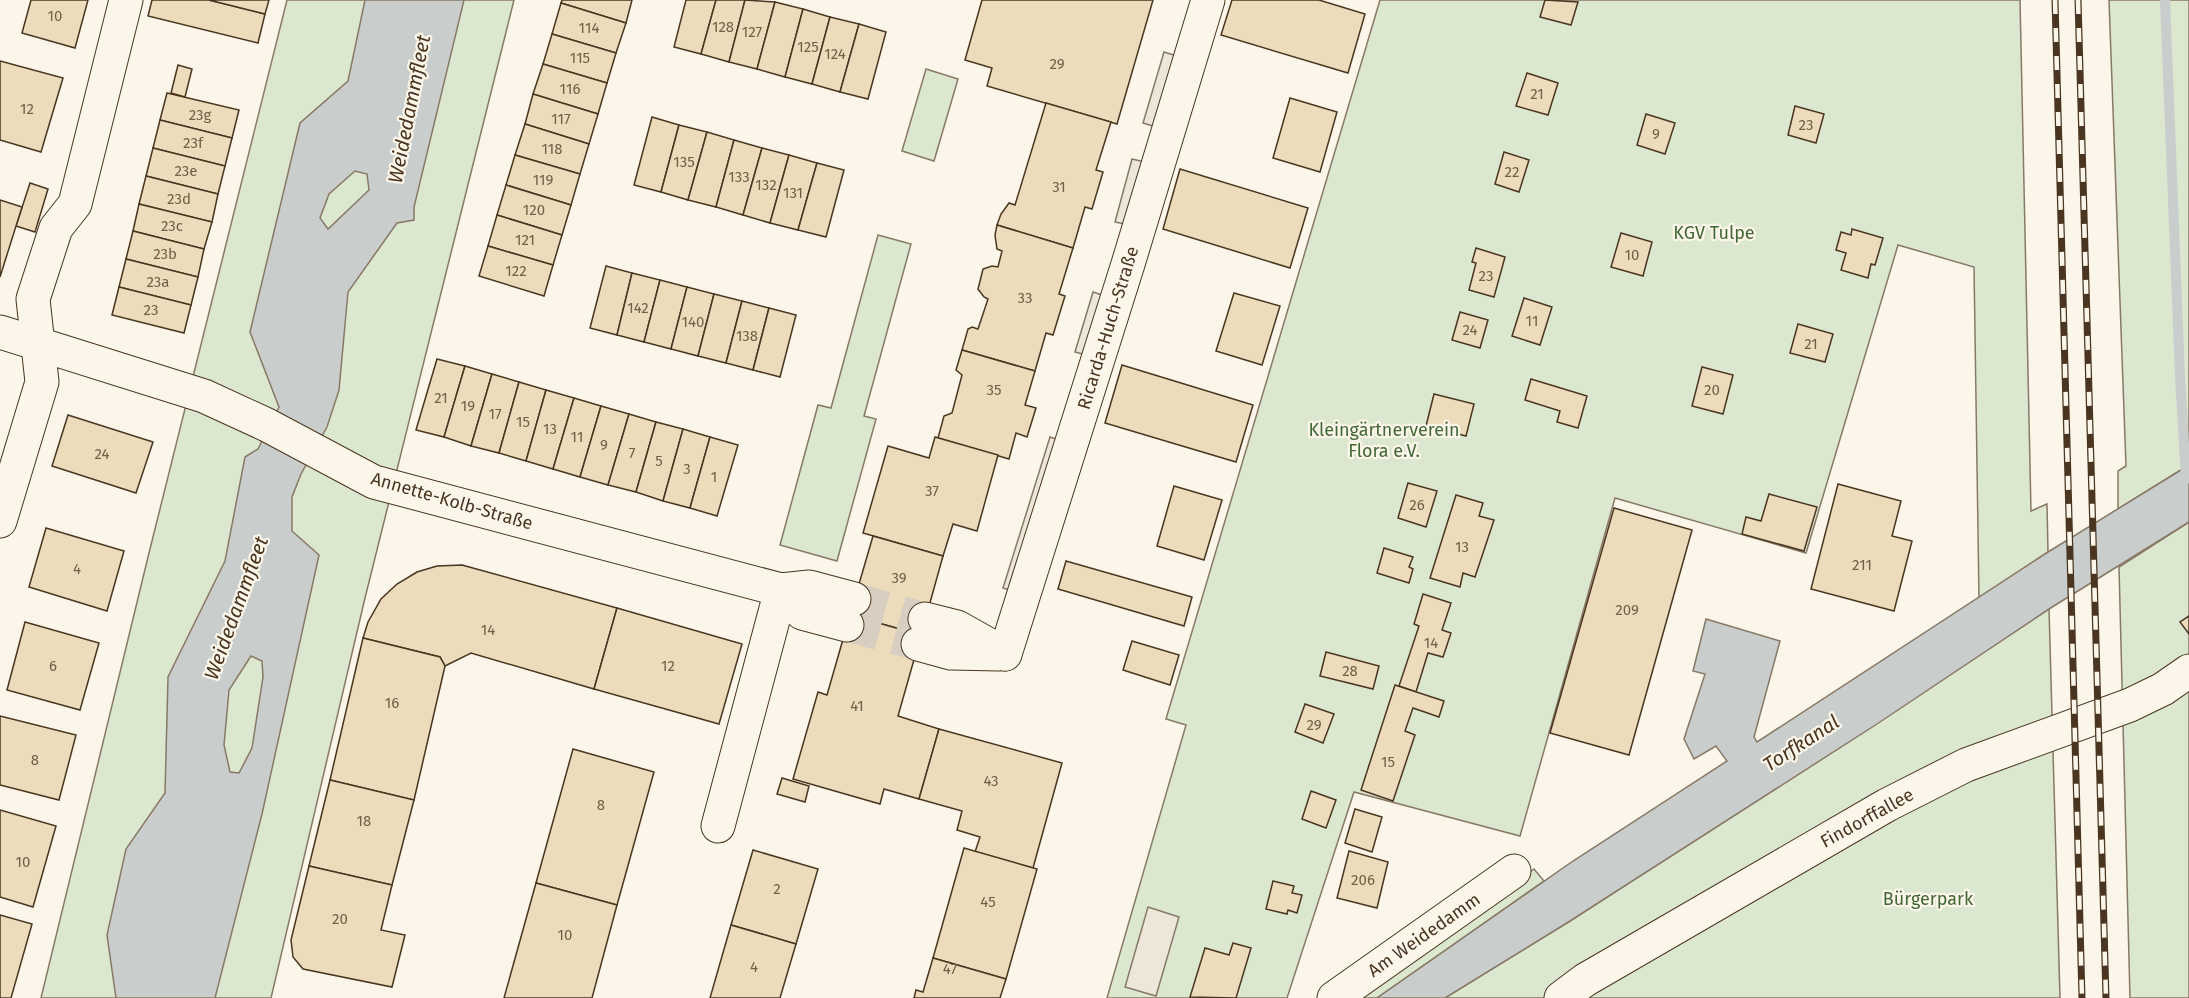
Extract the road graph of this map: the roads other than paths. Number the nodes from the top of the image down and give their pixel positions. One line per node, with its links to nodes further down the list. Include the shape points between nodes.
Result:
1 (126, 0): 4 (street, via 75,204 56,228 33,299)
2 (1208, 0): 8 (street, Ricarda-Huch-Straße, via 1005,654 951,653)
3 (0, 332): 4 (street, Annette-Kolb-Straße)
4 (38, 344): 5 (street, via 42,382); 6 (street, Annette-Kolb-Straße, via 204,396 374,482)
5 (0, 521)
6 (781, 590): 7 (street, Annette-Kolb-Straße, via 809,587); 10 (street)
7 (851, 612)
8 (922, 631)
9 (2189, 671): 13 (street, Findorffallee, via 2130,705 1966,765 1887,805)
10 (718, 826)
11 (1514, 871): 12 (street, Am Weidedamm)
12 (1334, 998)
13 (1561, 998)

